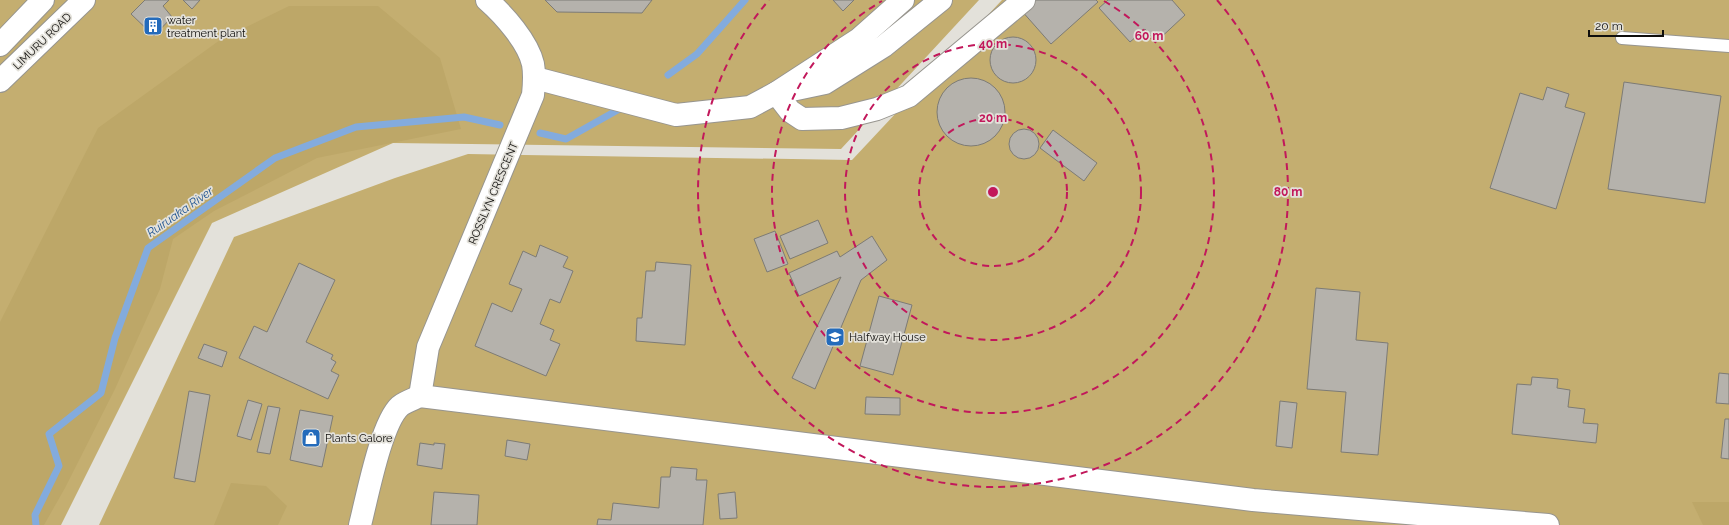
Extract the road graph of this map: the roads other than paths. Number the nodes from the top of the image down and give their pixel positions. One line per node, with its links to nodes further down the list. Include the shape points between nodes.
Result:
1 (43, 0): 8 (street)
2 (84, 0): 11 (street, LIMURU ROAD)
3 (487, 0): 10 (street, ROSSLYN CRESCENT, via 509,23 527,49 533,62)
4 (903, 0): 12 (street, via 859,39)
5 (941, 0): 12 (street, via 884,46 825,83)
6 (1024, 0): 12 (street, via 908,96 877,109 841,118 802,119 790,111)
7 (1622, 38): 9 (lane)
8 (0, 46)
9 (1729, 46)
10 (535, 78): 12 (street, via 676,115 750,107); 13 (street, ROSSLYN CRESCENT, via 533,95 526,114 428,347)
11 (0, 81)
12 (776, 93)
13 (420, 396): 14 (street, via 400,406 390,421 383,437); 15 (street, via 1253,500)
14 (360, 525)
15 (1548, 525)

